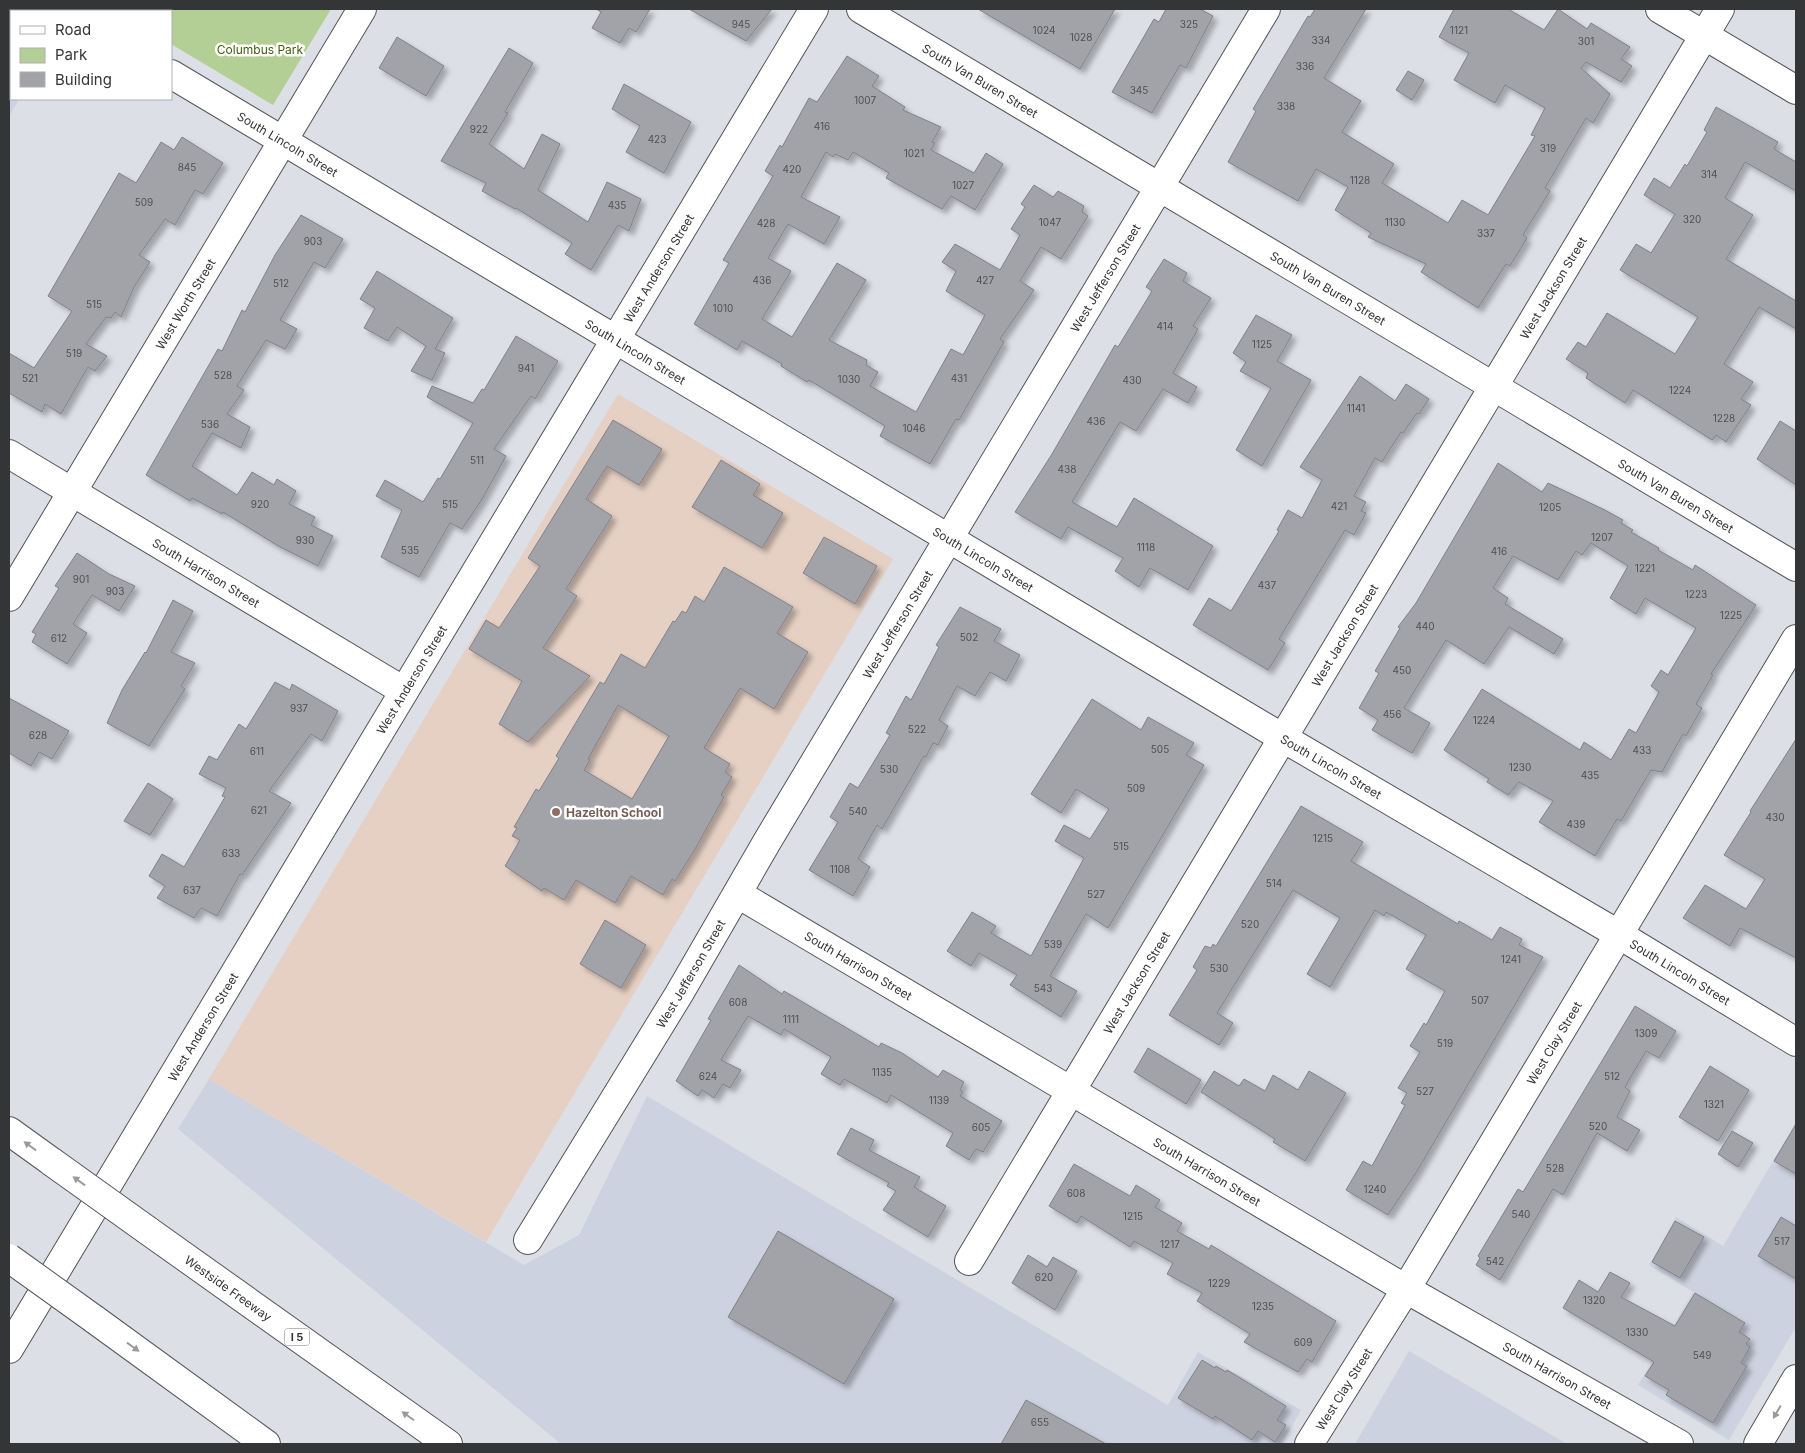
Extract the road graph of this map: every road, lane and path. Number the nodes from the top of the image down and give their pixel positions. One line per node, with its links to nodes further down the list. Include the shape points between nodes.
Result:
1 (362, 9): 10 (main road, West Worth Street)
2 (814, 9): 12 (main road, West Anderson Street)
3 (861, 9): 11 (main road, South Van Buren Street)
4 (1266, 9): 11 (main road, West Jefferson Street)
5 (1660, 9): 7 (main road)
6 (1720, 9): 7 (main road, West Jackson Street)
7 (1704, 35): 9 (main road); 13 (main road, West Jackson Street)
8 (172, 75): 10 (main road, South Lincoln Street)
9 (1796, 90)
10 (283, 141): 12 (main road, South Lincoln Street); 15 (main road, West Worth Street)
11 (1160, 187): 13 (main road, South Van Buren Street); 16 (main road, West Jefferson Street)
12 (615, 339): 16 (main road, South Lincoln Street); 20 (main road, West Anderson Street)
13 (1493, 385): 17 (main road, South Van Buren Street); 21 (main road, West Jackson Street)
14 (9, 454): 15 (main road, South Harrison Street)
15 (74, 491): 18 (main road, West Worth Street); 20 (main road, South Harrison Street)
16 (950, 538): 21 (main road, South Lincoln Street); 22 (main road, West Jefferson Street)
17 (1796, 567)
18 (9, 598)
19 (1796, 639): 23 (main road, West Clay Street)
20 (404, 691): 31 (main road, West Anderson Street)
21 (1283, 738): 23 (main road, South Lincoln Street); 25 (main road, West Jackson Street)
22 (738, 894): 25 (main road, South Harrison Street); 27 (main road, West Jefferson Street)
23 (1618, 934): 24 (main road, South Lincoln Street); 30 (main road, West Clay Street)
24 (1796, 1042)
25 (1072, 1090): 29 (main road, West Jackson Street); 30 (main road, South Harrison Street)
26 (9, 1130): 34 (main road, Westside Freeway / I 5, one-way to 26, bridge)
27 (528, 1240)
28 (9, 1258): 33 (main road, one-way to 33, bridge)
29 (969, 1261)
30 (1406, 1289): 35 (main road, West Clay Street); 36 (main road, South Harrison Street)
31 (9, 1349)
32 (1796, 1379): 37 (main road, one-way to 37)
33 (266, 1444)
34 (448, 1444)
35 (1309, 1444)
36 (1679, 1444)
37 (1758, 1444)

